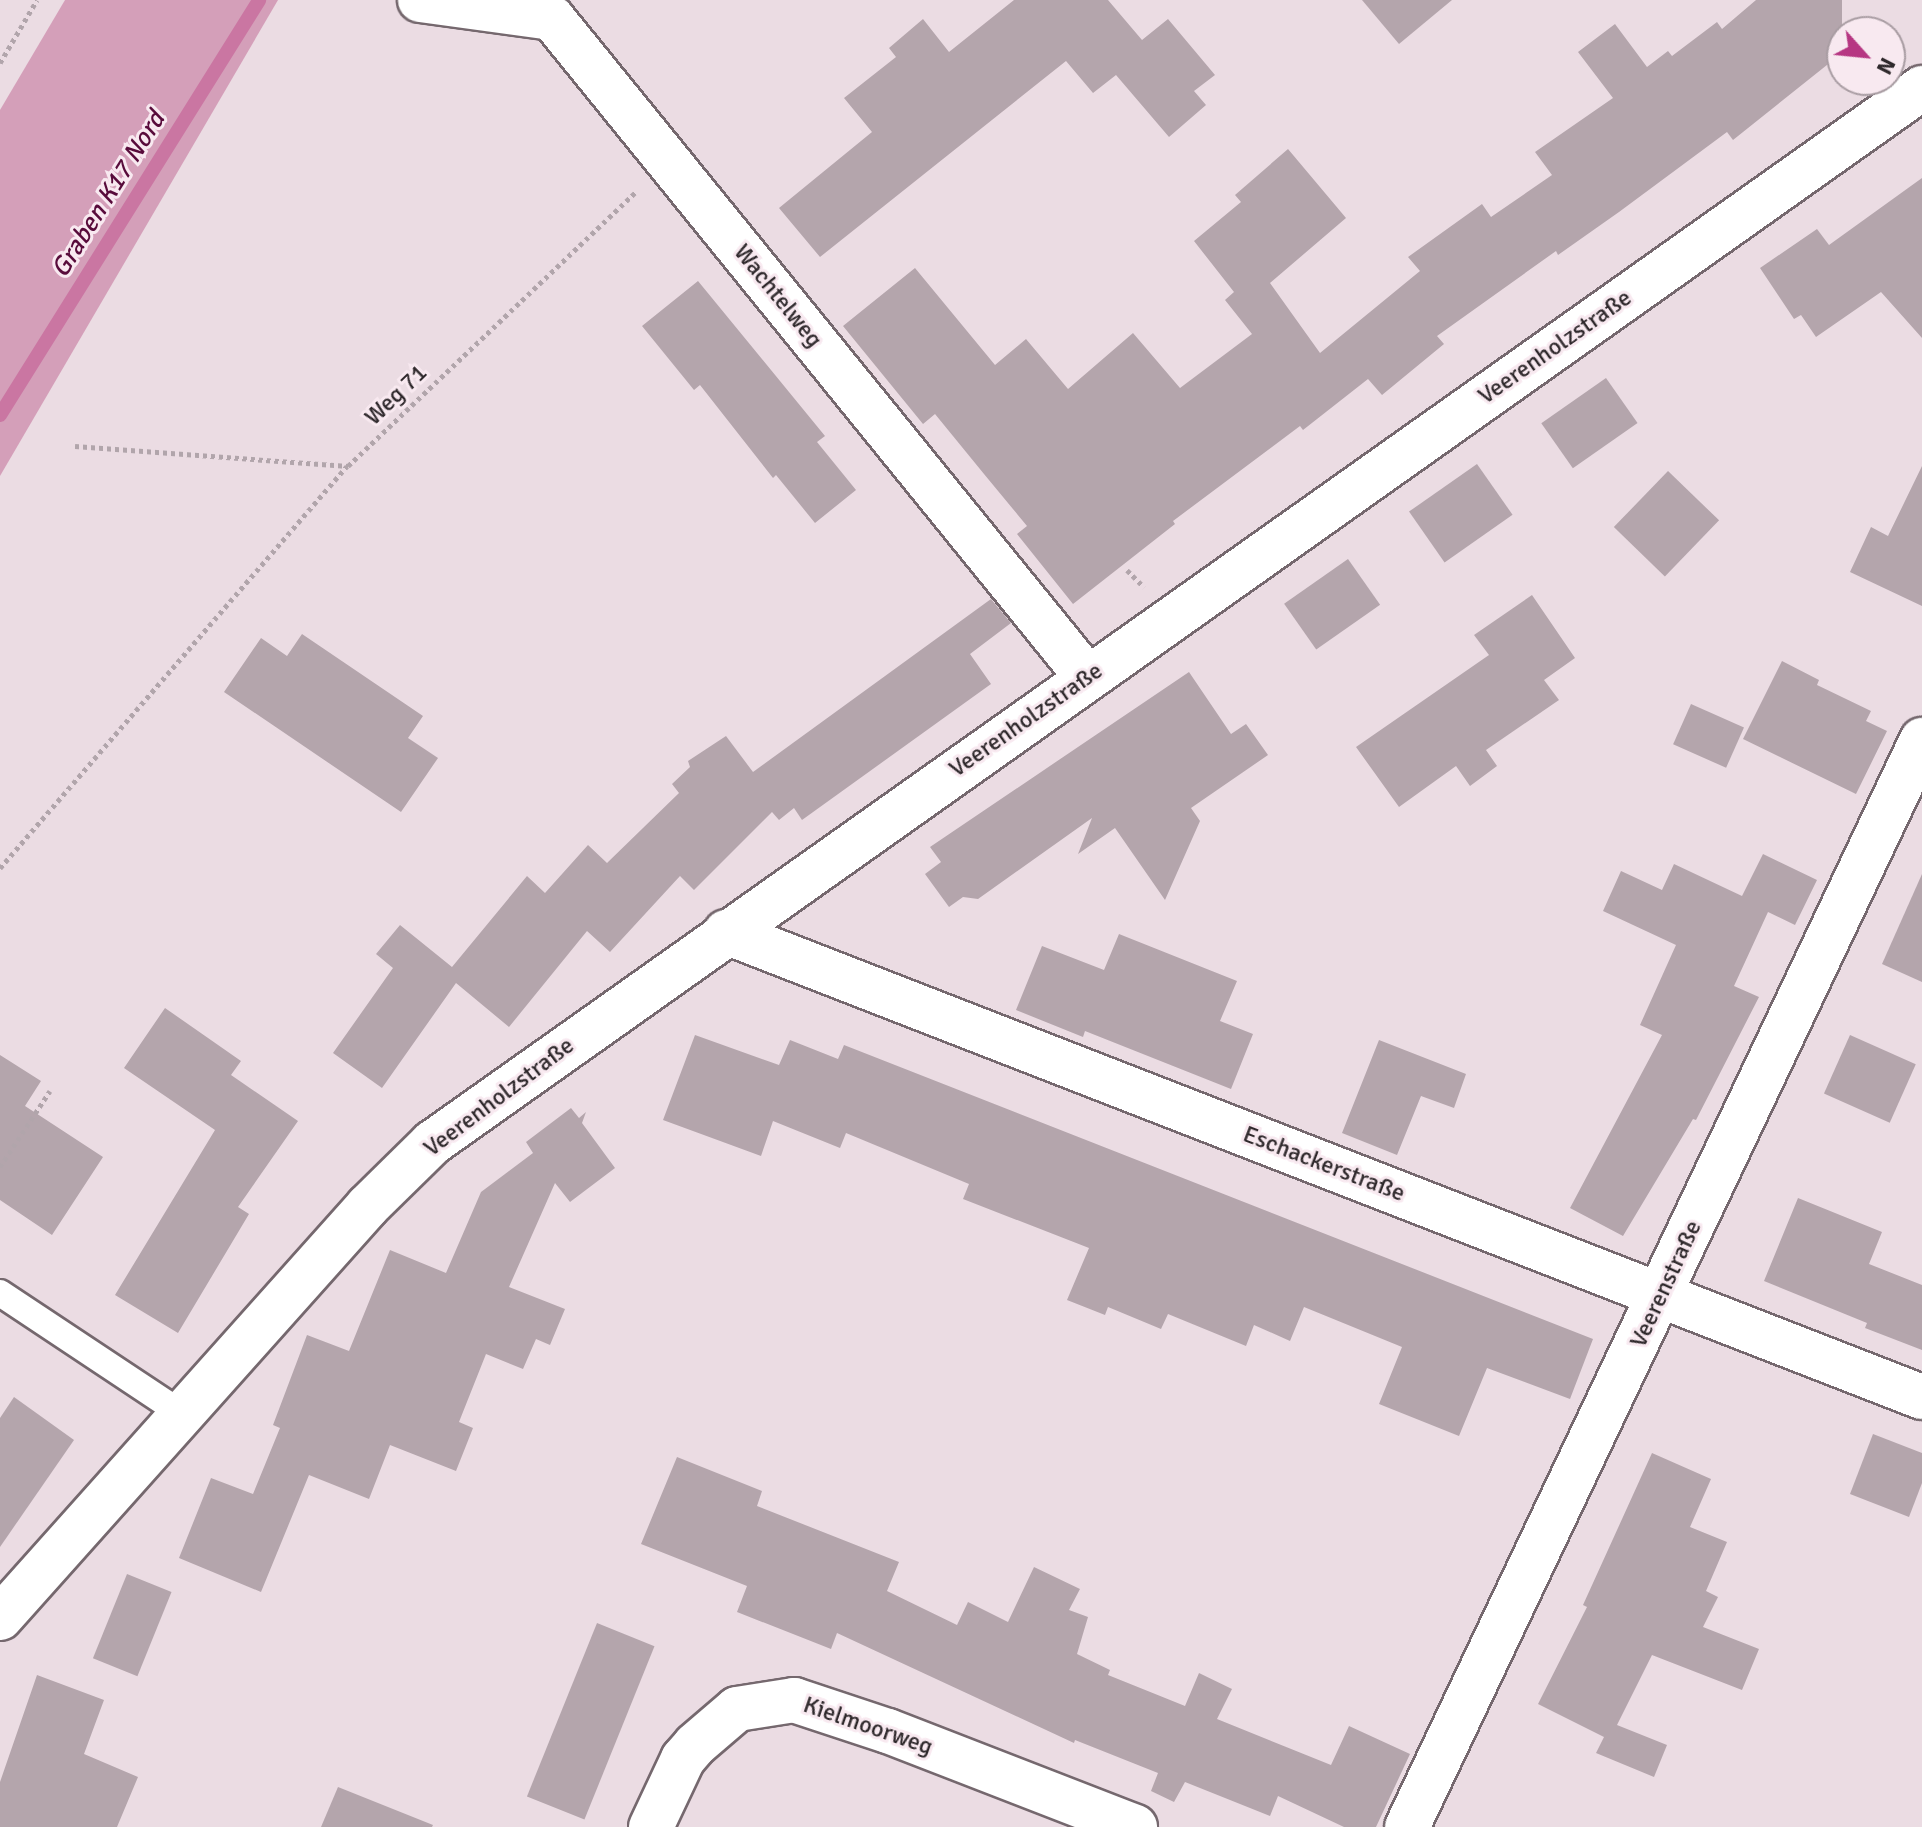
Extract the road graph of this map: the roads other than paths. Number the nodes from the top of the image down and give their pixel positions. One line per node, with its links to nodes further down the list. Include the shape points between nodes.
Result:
1 (420, 0): 3 (street, Wachtelweg, via 552,18)
2 (1922, 88): 3 (street, Veerenholzstraße)
3 (1087, 677): 5 (street, Veerenholzstraße)
4 (1922, 740): 7 (street, Veerenstraße)
5 (726, 932): 7 (street, Eschackerstraße); 9 (street, Veerenholzstraße, via 432,1143 368,1206)
6 (0, 1293): 9 (lane)
7 (1661, 1294): 8 (street, Eschackerstraße); 13 (street, Veerenstraße)
8 (1922, 1397)
9 (182, 1414): 10 (street, Veerenholzstraße)
10 (0, 1618)
11 (651, 1827): 12 (street, Kielmoorweg, via 695,1745 737,1709 794,1700)
12 (1135, 1827)
13 (1407, 1827)

